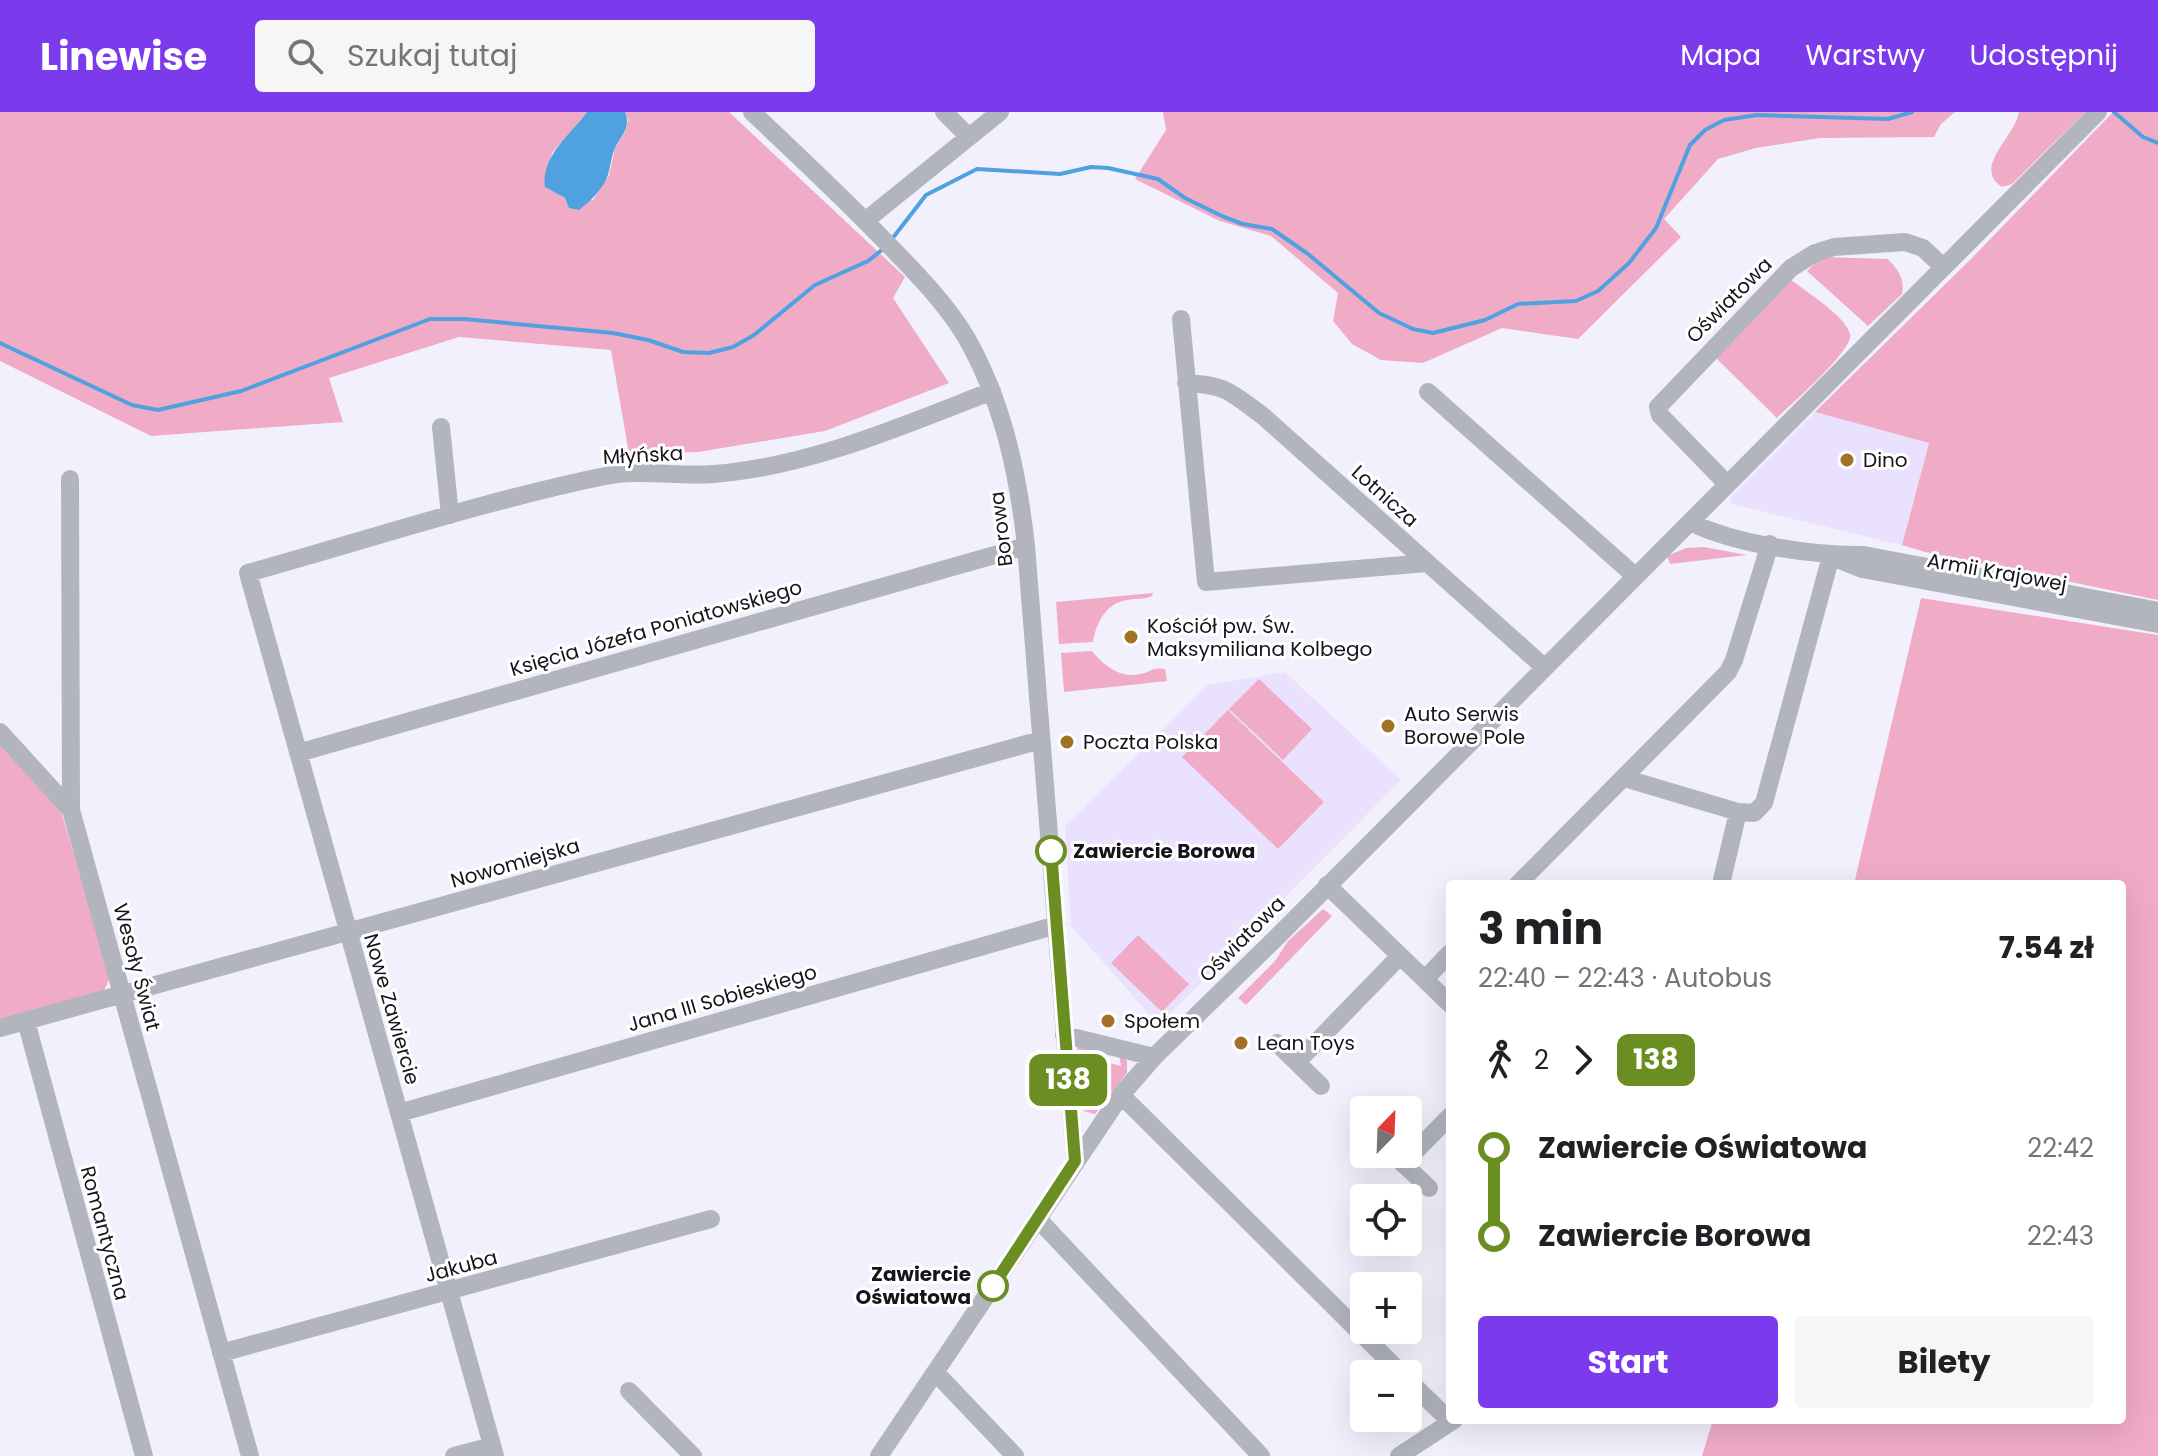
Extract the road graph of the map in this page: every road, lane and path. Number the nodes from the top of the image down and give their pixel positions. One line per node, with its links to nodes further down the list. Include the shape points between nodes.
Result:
1 (752, 112): 6 (street, Borowa)
2 (944, 112): 5 (street)
3 (1000, 112): 5 (street)
4 (2095, 115): 7 (street, Oświatowa)
5 (968, 136): 6 (street)
6 (871, 227): 10 (street, Borowa, via 925,282 965,336)
7 (1942, 266): 14 (street, Oświatowa); 14 (street, Oświatowa, via 1923,248 1905,242 1834,247 1791,268 1659,403 1660,415)
8 (1181, 319): 9 (street)
9 (1186, 383): 20 (street, Lotnicza, via 1224,388 1263,416); 20 (street, via 1206,582)
10 (992, 391): 15 (street, Młyńska, via 830,451 773,465 714,474 609,475); 18 (street, Borowa, via 1014,465)
11 (1428, 392): 22 (street)
12 (441, 427): 15 (street)
13 (70, 479): 30 (street, Wesoły Świat)
14 (1727, 484): 16 (street, Oświatowa)
15 (450, 515): 21 (street, Młyńska)
16 (1690, 522): 17 (street, Armii Krajowej, via 1722,536); 22 (street, Oświatowa)
17 (1770, 544): 19 (street, Armii Krajowej); 29 (street, via 1728,672)
18 (1026, 546): 27 (street, Borowa); 28 (street, Księcia Józefa Poniatowskiego)
19 (1831, 556): 23 (street, Armii Krajowej, via 1864,555); 24 (street, Armii Krajowej, via 1862,569); 31 (street, via 1764,803 1754,813)
20 (1426, 563): 25 (street, Lotnicza)
21 (248, 573): 28 (street, Nowe Zawiercie)
22 (1635, 576): 25 (street, Oświatowa)
23 (2158, 611)
24 (2158, 624)
25 (1544, 667): 34 (street, Oświatowa)
26 (0, 732): 30 (street)
27 (1041, 740): 35 (street, Borowa); 36 (street, Nowomiejska)
28 (298, 753): 36 (street, Nowe Zawiercie)
29 (1624, 778): 31 (street); 32 (street)
30 (71, 810): 40 (street, Wesoły Świat)
31 (1738, 812): 33 (street)
32 (1522, 880)
33 (1722, 880)
34 (1327, 885): 37 (street); 46 (street, Oświatowa)
35 (1057, 925): 44 (street, Borowa); 50 (street, Jana III Sobieskiego)
36 (348, 933): 40 (street, Nowomiejska); 50 (street, Nowe Zawiercie)
37 (1400, 956): 39 (street); 47 (street)
38 (1446, 957): 39 (street)
39 (1425, 979): 41 (street)
40 (122, 992): 42 (street, Nowomiejska); 59 (street, Wesoły Świat)
41 (1446, 1000)
42 (26, 1021): 43 (street, Nowomiejska); 67 (street, Romantyczna)
43 (0, 1028)
44 (1064, 1035): 46 (street); 53 (street, Borowa)
45 (1277, 1043): 47 (street)
46 (1154, 1057): 49 (street, Oświatowa)
47 (1297, 1062): 48 (street)
48 (1321, 1086)
49 (1121, 1095): 53 (street, Oświatowa); 60 (street)
50 (399, 1113): 58 (street, Nowe Zawiercie)
51 (1446, 1119): 52 (street)
52 (1422, 1139)
53 (1075, 1161): 56 (street, Oświatowa)
54 (1408, 1168): 55 (street)
55 (1429, 1188)
56 (1037, 1218): 61 (street, Oświatowa); 73 (street)
57 (711, 1219): 58 (street, Jakuba)
58 (449, 1292): 59 (street, Jakuba); 66 (street, Nowe Zawiercie)
59 (221, 1353): 68 (street, Wesoły Świat)
60 (1388, 1360)
61 (936, 1373): 71 (street, Oświatowa); 72 (street)
62 (629, 1391): 70 (street)
63 (1422, 1393): 64 (street)
64 (1446, 1415)
65 (1447, 1424): 74 (street)
66 (493, 1451): 69 (street)
67 (144, 1456)
68 (250, 1456)
69 (454, 1456)
70 (693, 1456)
71 (879, 1456)
72 (1015, 1456)
73 (1261, 1456)
74 (1399, 1456)

